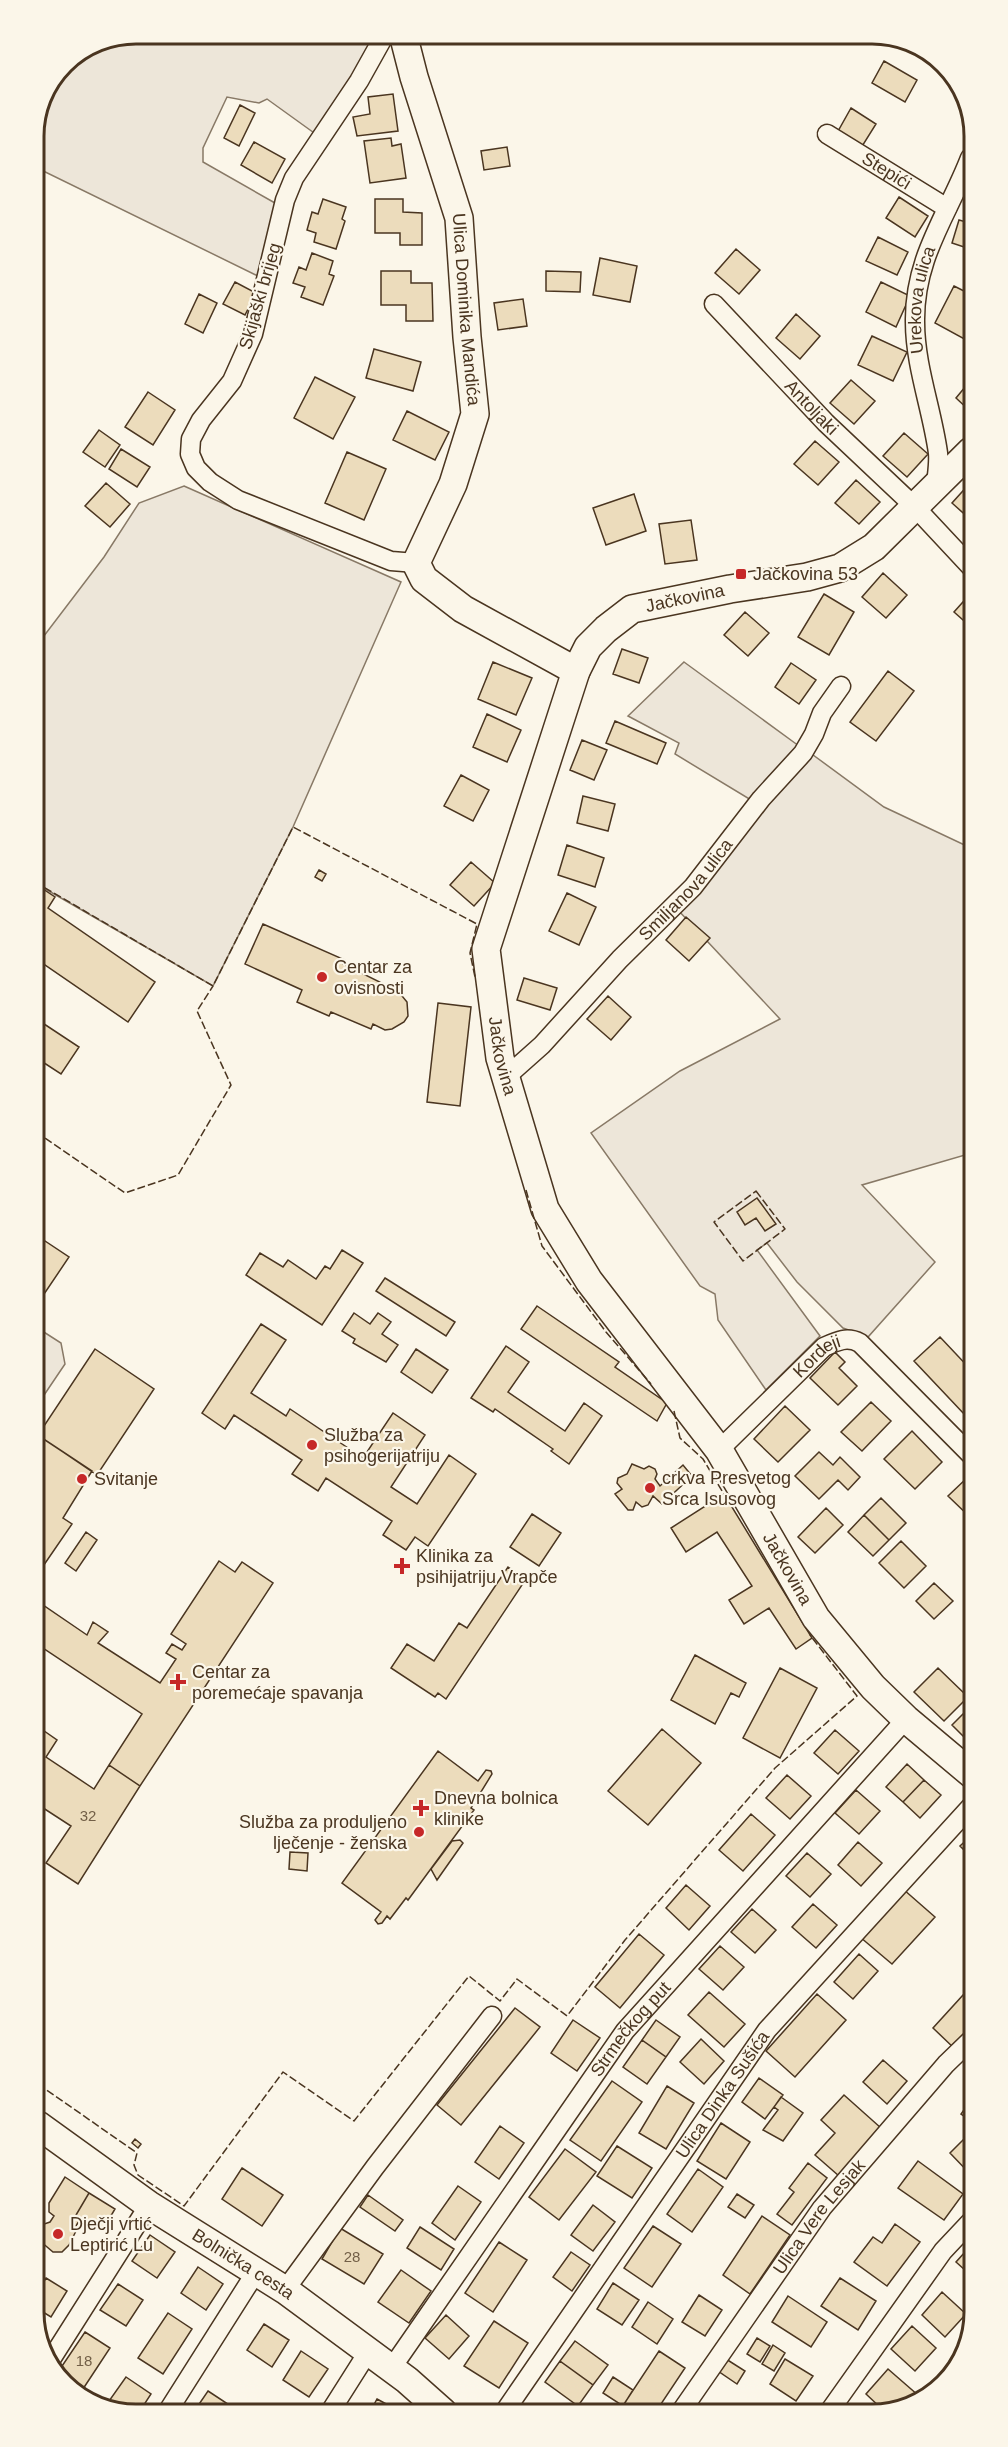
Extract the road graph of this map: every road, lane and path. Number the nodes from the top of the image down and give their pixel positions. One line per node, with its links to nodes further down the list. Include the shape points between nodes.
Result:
1 (380, 44): 11 (street, Skijaški brijeg, via 294,177 253,334 232,381 191,439 190,454 196,468 210,482 238,500 391,561)
2 (406, 44): 11 (street, Ulica Dominika Mandića, via 459,218 475,414 453,484)
3 (826, 134): 5 (street, Stepići)
4 (964, 171): 5 (street, Urekova ulica)
5 (947, 208): 8 (street, Urekova ulica, via 928,247 915,319 916,343 938,455)
6 (714, 304): 9 (street, Antoljaki, via 826,423)
7 (964, 458): 8 (street, Jačkovina)
8 (936, 485): 9 (street, Jačkovina)
9 (915, 507): 10 (street, Antoljaki); 12 (street, Jačkovina, via 874,548 840,568 632,609 588,647)
10 (964, 560)
11 (416, 562): 12 (street, via 424,579 463,609)
12 (576, 670): 14 (street, Jačkovina, via 486,949)
13 (841, 686): 14 (street, Smiljanova ulica, via 822,713 803,753 761,799 693,887 620,959 542,1045)
14 (506, 1077): 16 (street, Jačkovina, via 545,1209 589,1281)
15 (964, 1448): 16 (street, Kordeji, via 852,1339 824,1347)
16 (719, 1450): 17 (street, Jačkovina, via 816,1618 873,1687)
17 (906, 1719): 18 (street, Jačkovina); 29 (street, Strmečkog put, via 625,2031)
18 (964, 1768)
19 (964, 1814): 33 (street, Ulica Dinka Sušića, via 766,2030)
20 (492, 2016): 26 (street)
21 (964, 2047): 34 (street, Ulica Vere Lesjak, via 822,2208)
22 (44, 2129): 23 (street, Bolnička cesta)
23 (149, 2205): 25 (street, Bolnička cesta); 28 (street)
24 (964, 2229): 35 (street, via 943,2251)
25 (256, 2272): 26 (street, Bolnička cesta); 30 (street)
26 (285, 2290): 27 (street, Bolnička cesta)
27 (368, 2352): 29 (street, Bolnička cesta); 31 (street)
28 (54, 2354)
29 (391, 2369): 32 (street, Bolnička cesta)
30 (173, 2403)
31 (336, 2403)
32 (433, 2403)
33 (510, 2404)
34 (686, 2404)
35 (835, 2404)

